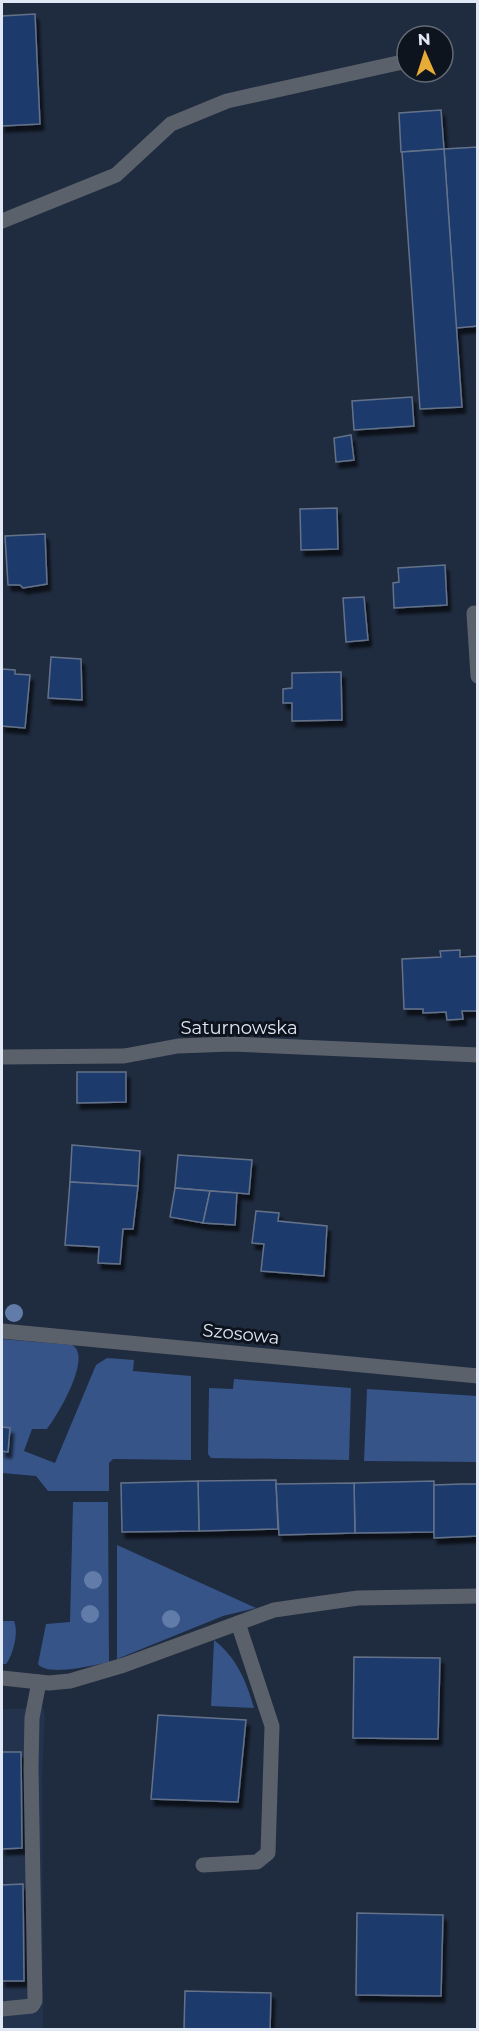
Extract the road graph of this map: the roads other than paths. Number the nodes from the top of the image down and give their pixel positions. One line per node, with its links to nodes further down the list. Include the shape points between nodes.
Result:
1 (395, 64): 2 (street, via 227,101 171,124 116,174)
2 (2, 221)
3 (474, 613): 4 (street)
4 (477, 676)
5 (477, 1055): 6 (street, Saturnowska, via 231,1044 178,1046 124,1056)
6 (2, 1057)
7 (2, 1330): 8 (street, Szosowa)
8 (477, 1376)
9 (477, 1596): 10 (street, via 358,1598 274,1610)
10 (238, 1623): 12 (street, via 124,1665 70,1681); 13 (street, via 272,1726 268,1853 257,1862)
11 (2, 1678): 12 (street)
12 (39, 1682): 14 (street, via 32,1718 31,1768 35,2001 24,2008)
13 (203, 1865)
14 (2, 2009)

